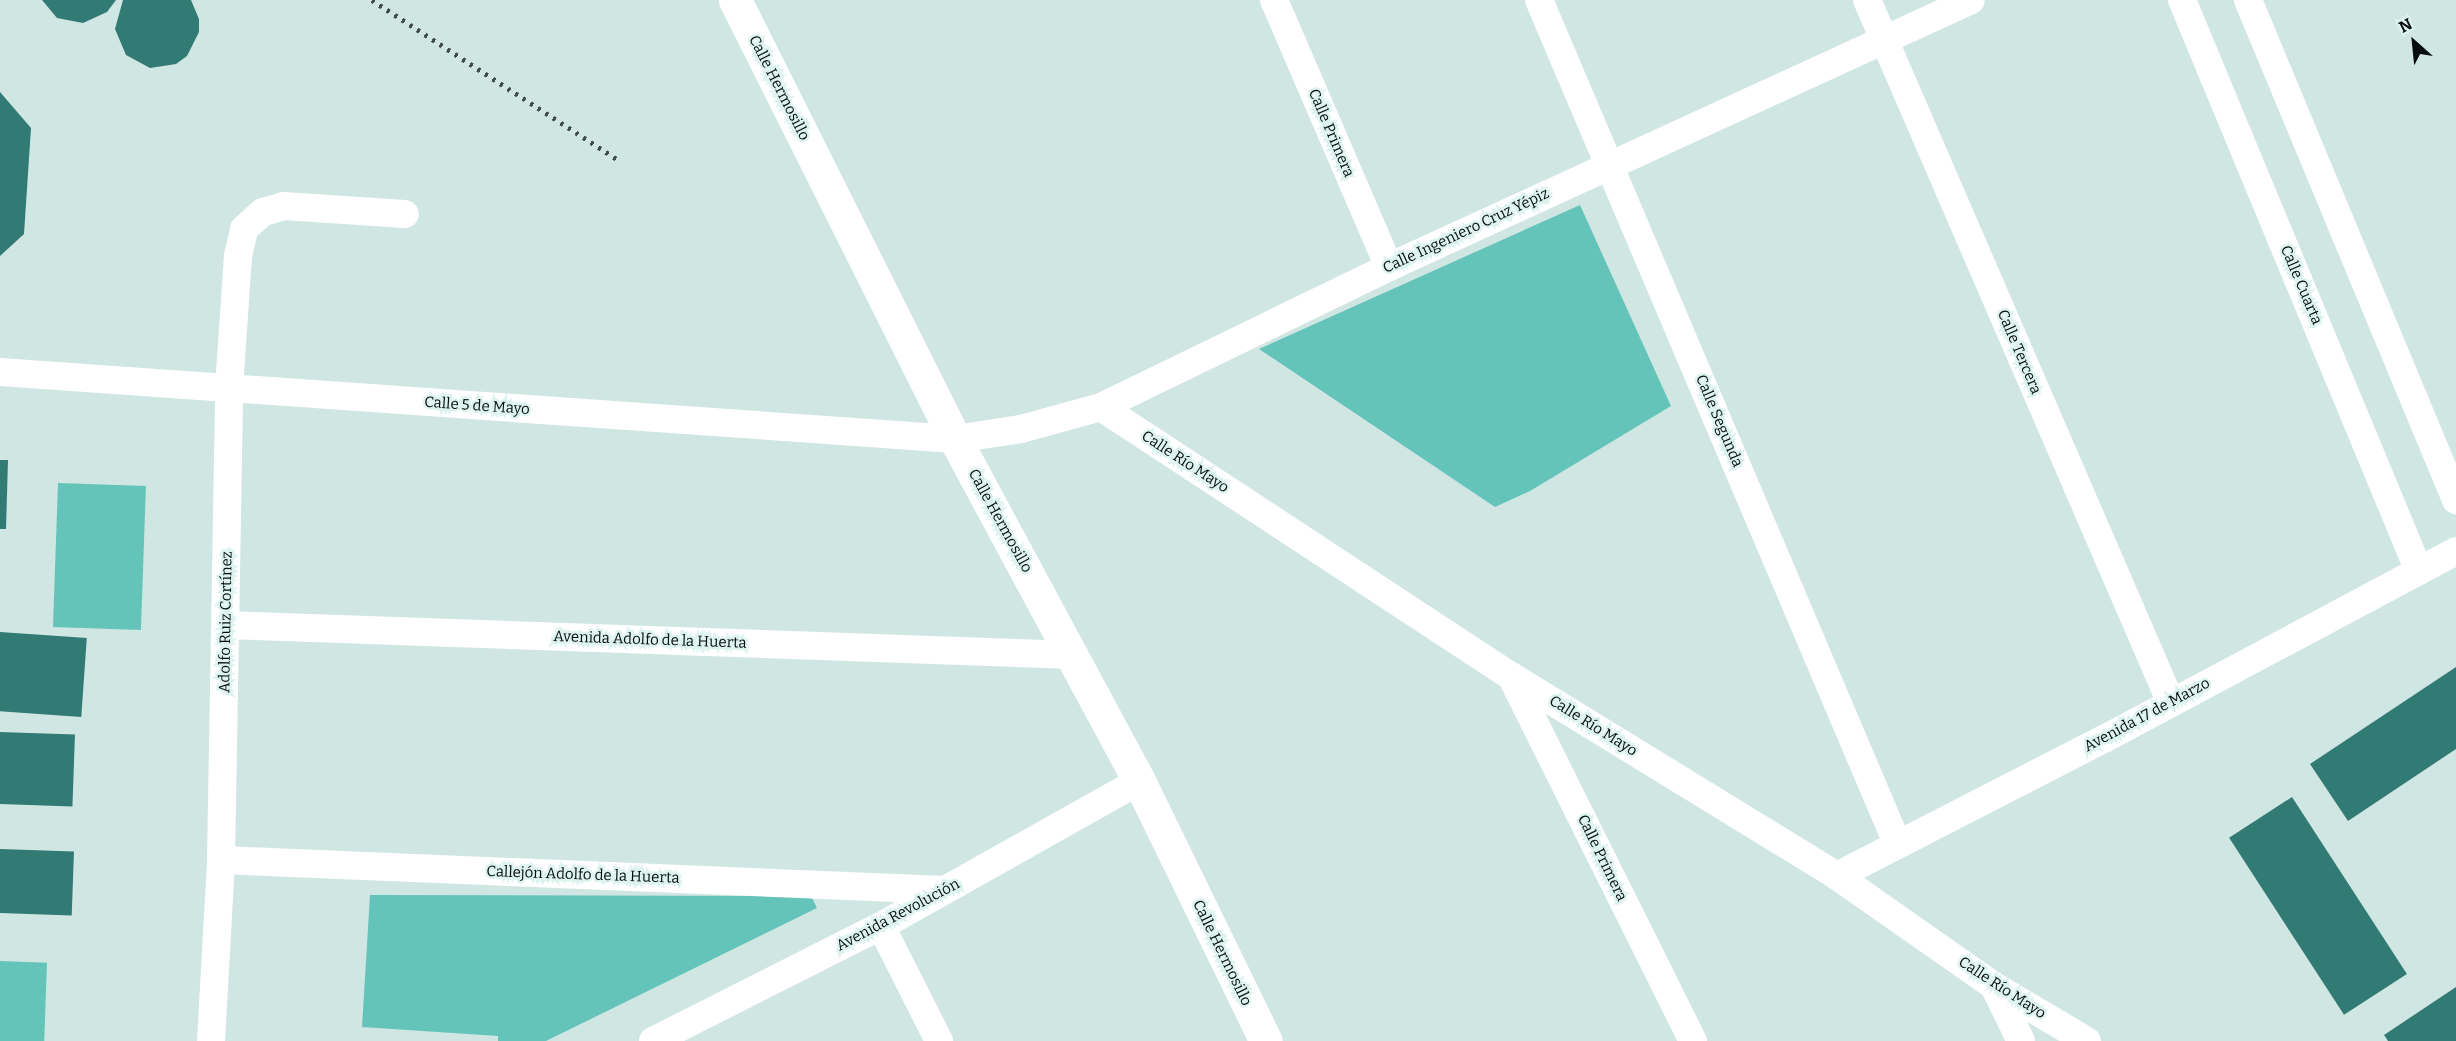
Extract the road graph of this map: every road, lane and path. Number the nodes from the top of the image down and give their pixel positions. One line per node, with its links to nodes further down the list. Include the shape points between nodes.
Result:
1 (735, 0): 15 (street, Calle Hermosillo)
2 (1274, 0): 11 (street, Calle Primera)
3 (1539, 0): 9 (street, Calle Segunda)
4 (1867, 0): 8 (street, Calle Tercera)
5 (1971, 0): 8 (street, Calle Ingeniero Cruz Yépiz)
6 (2182, 0): 18 (street, Calle Cuarta)
7 (2248, 0): 16 (street)
8 (1884, 40): 9 (street, Calle Ingeniero Cruz Yépiz); 22 (street, Calle Tercera)
9 (1611, 164): 11 (street, Calle Ingeniero Cruz Yépiz); 24 (street, Calle Segunda)
10 (405, 214): 13 (street, Adolfo Ruiz Cortínez, via 284,206 262,212 244,229 238,256)
11 (1389, 267): 14 (street, Calle Ingeniero Cruz Yépiz)
12 (0, 372): 13 (street, Calle 5 de Mayo)
13 (229, 388): 15 (street, Calle 5 de Mayo); 19 (street, Adolfo Ruiz Cortínez)
14 (1101, 407): 15 (street, Calle Ingeniero Cruz Yépiz, via 1021,429); 21 (street, Calle Río Mayo)
15 (955, 439): 20 (street, Calle Hermosillo)
16 (2456, 501)
17 (2456, 551): 18 (street, Avenida 17 de Marzo)
18 (2419, 571): 22 (street, Avenida 17 de Marzo)
19 (226, 625): 20 (street, Avenida Adolfo de la Huerta); 25 (street, Adolfo Ruiz Cortínez)
20 (1074, 656): 23 (street, Calle Hermosillo)
21 (1511, 676): 26 (street, Calle Río Mayo); 34 (street, Calle Primera)
22 (2171, 703): 24 (street, Avenida 17 de Marzo)
23 (1139, 781): 27 (street, Avenida Revolución); 33 (street, Calle Hermosillo)
24 (1897, 843): 26 (street, Avenida 17 de Marzo)
25 (220, 860): 27 (street, Callejón Adolfo de la Huerta); 30 (street, Adolfo Ruiz Cortínez)
26 (1837, 876): 29 (street, Calle Río Mayo)
27 (945, 890): 28 (street, Avenida Revolución)
28 (881, 926): 31 (street, Avenida Revolución); 32 (street)
29 (1994, 986): 35 (street); 36 (street, Calle Río Mayo)
30 (210, 1041)
31 (653, 1041)
32 (939, 1041)
33 (1266, 1041)
34 (1692, 1041)
35 (2021, 1041)
36 (2087, 1041)

